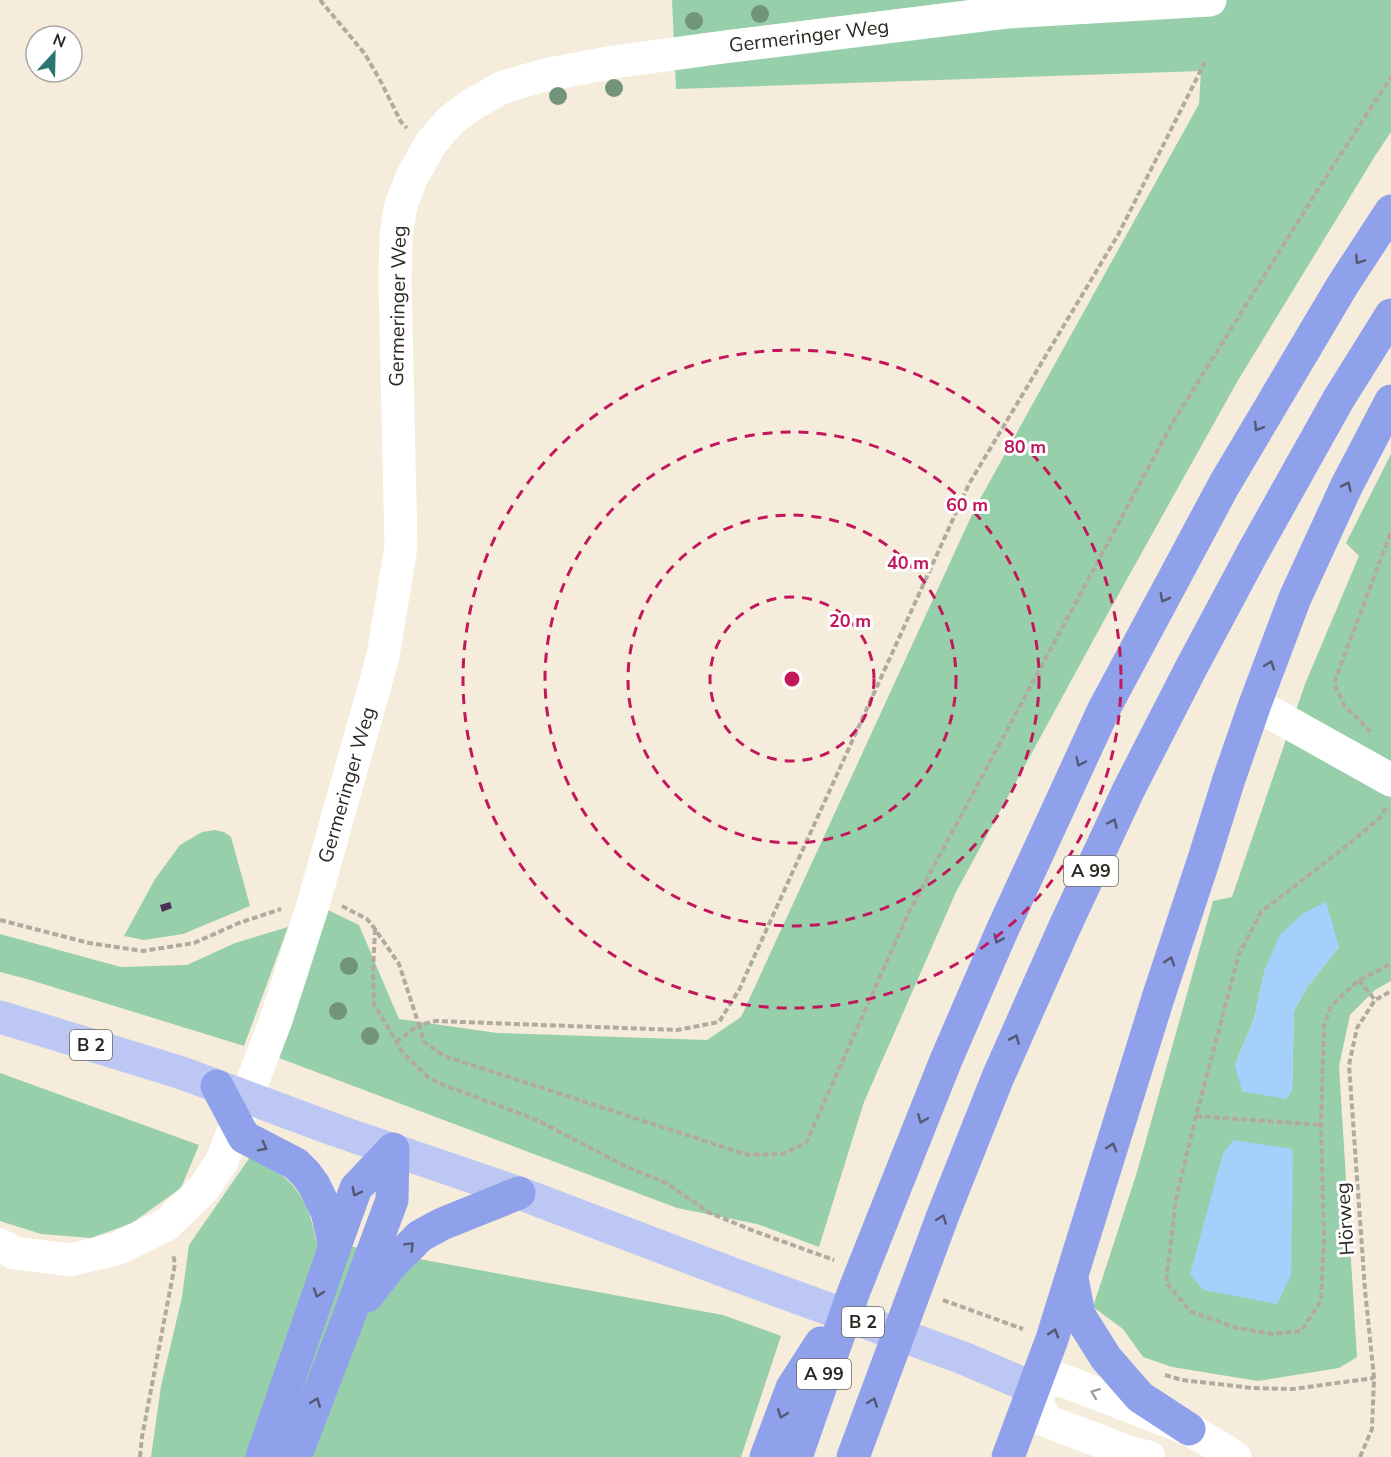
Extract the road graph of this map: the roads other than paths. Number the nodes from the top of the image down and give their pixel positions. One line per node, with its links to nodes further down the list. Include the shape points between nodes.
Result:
1 (1210, 0): 11 (street, Germeringer Weg, via 1007,12 603,64 503,87 451,120 431,143 412,177 396,235 401,535 383,656 313,905 276,1020 222,1161 204,1188 166,1225 116,1249 70,1260 15,1253)
2 (1391, 211): 14 (highway, A 99, one-way to 14, via 1224,485 1104,709 946,1060)
3 (1391, 315): 22 (highway, A 99, one-way to 3, via 998,1077 1075,904 1253,552 1338,400)
4 (1391, 401): 5 (highway, one-way to 4, via 1295,598)
5 (1256, 704): 6 (street); 13 (highway, one-way to 5)
6 (1391, 780)
7 (0, 1017): 8 (main road, B 2)
8 (217, 1086): 9 (main road, B 2); 12 (highway, one-way to 12, via 244,1137 296,1164 306,1174 327,1212)
9 (393, 1149): 10 (main road, B 2); 12 (highway, one-way to 12, via 356,1188); 15 (highway, via 392,1200)
10 (519, 1193): 15 (highway, one-way to 10, via 390,1266 420,1236); 16 (main road, B 2)
11 (0, 1245)
12 (334, 1246): 18 (highway, one-way to 18)
13 (1071, 1276): 16 (highway, one-way to 13); 17 (highway, via 1078,1315 1113,1366 1140,1397)
14 (854, 1291): 20 (highway, one-way to 20, via 792,1388); 21 (highway, A 99)
15 (346, 1324): 19 (highway, one-way to 15)
16 (1033, 1388): 17 (street, one-way to 16, via 1059,1379); 23 (highway); 24 (street, via 1044,1420)
17 (1197, 1441): 25 (street)
18 (262, 1457)
19 (295, 1457)
20 (766, 1457)
21 (796, 1457)
22 (853, 1457)
23 (1008, 1457)
24 (1149, 1457)
25 (1234, 1457)

